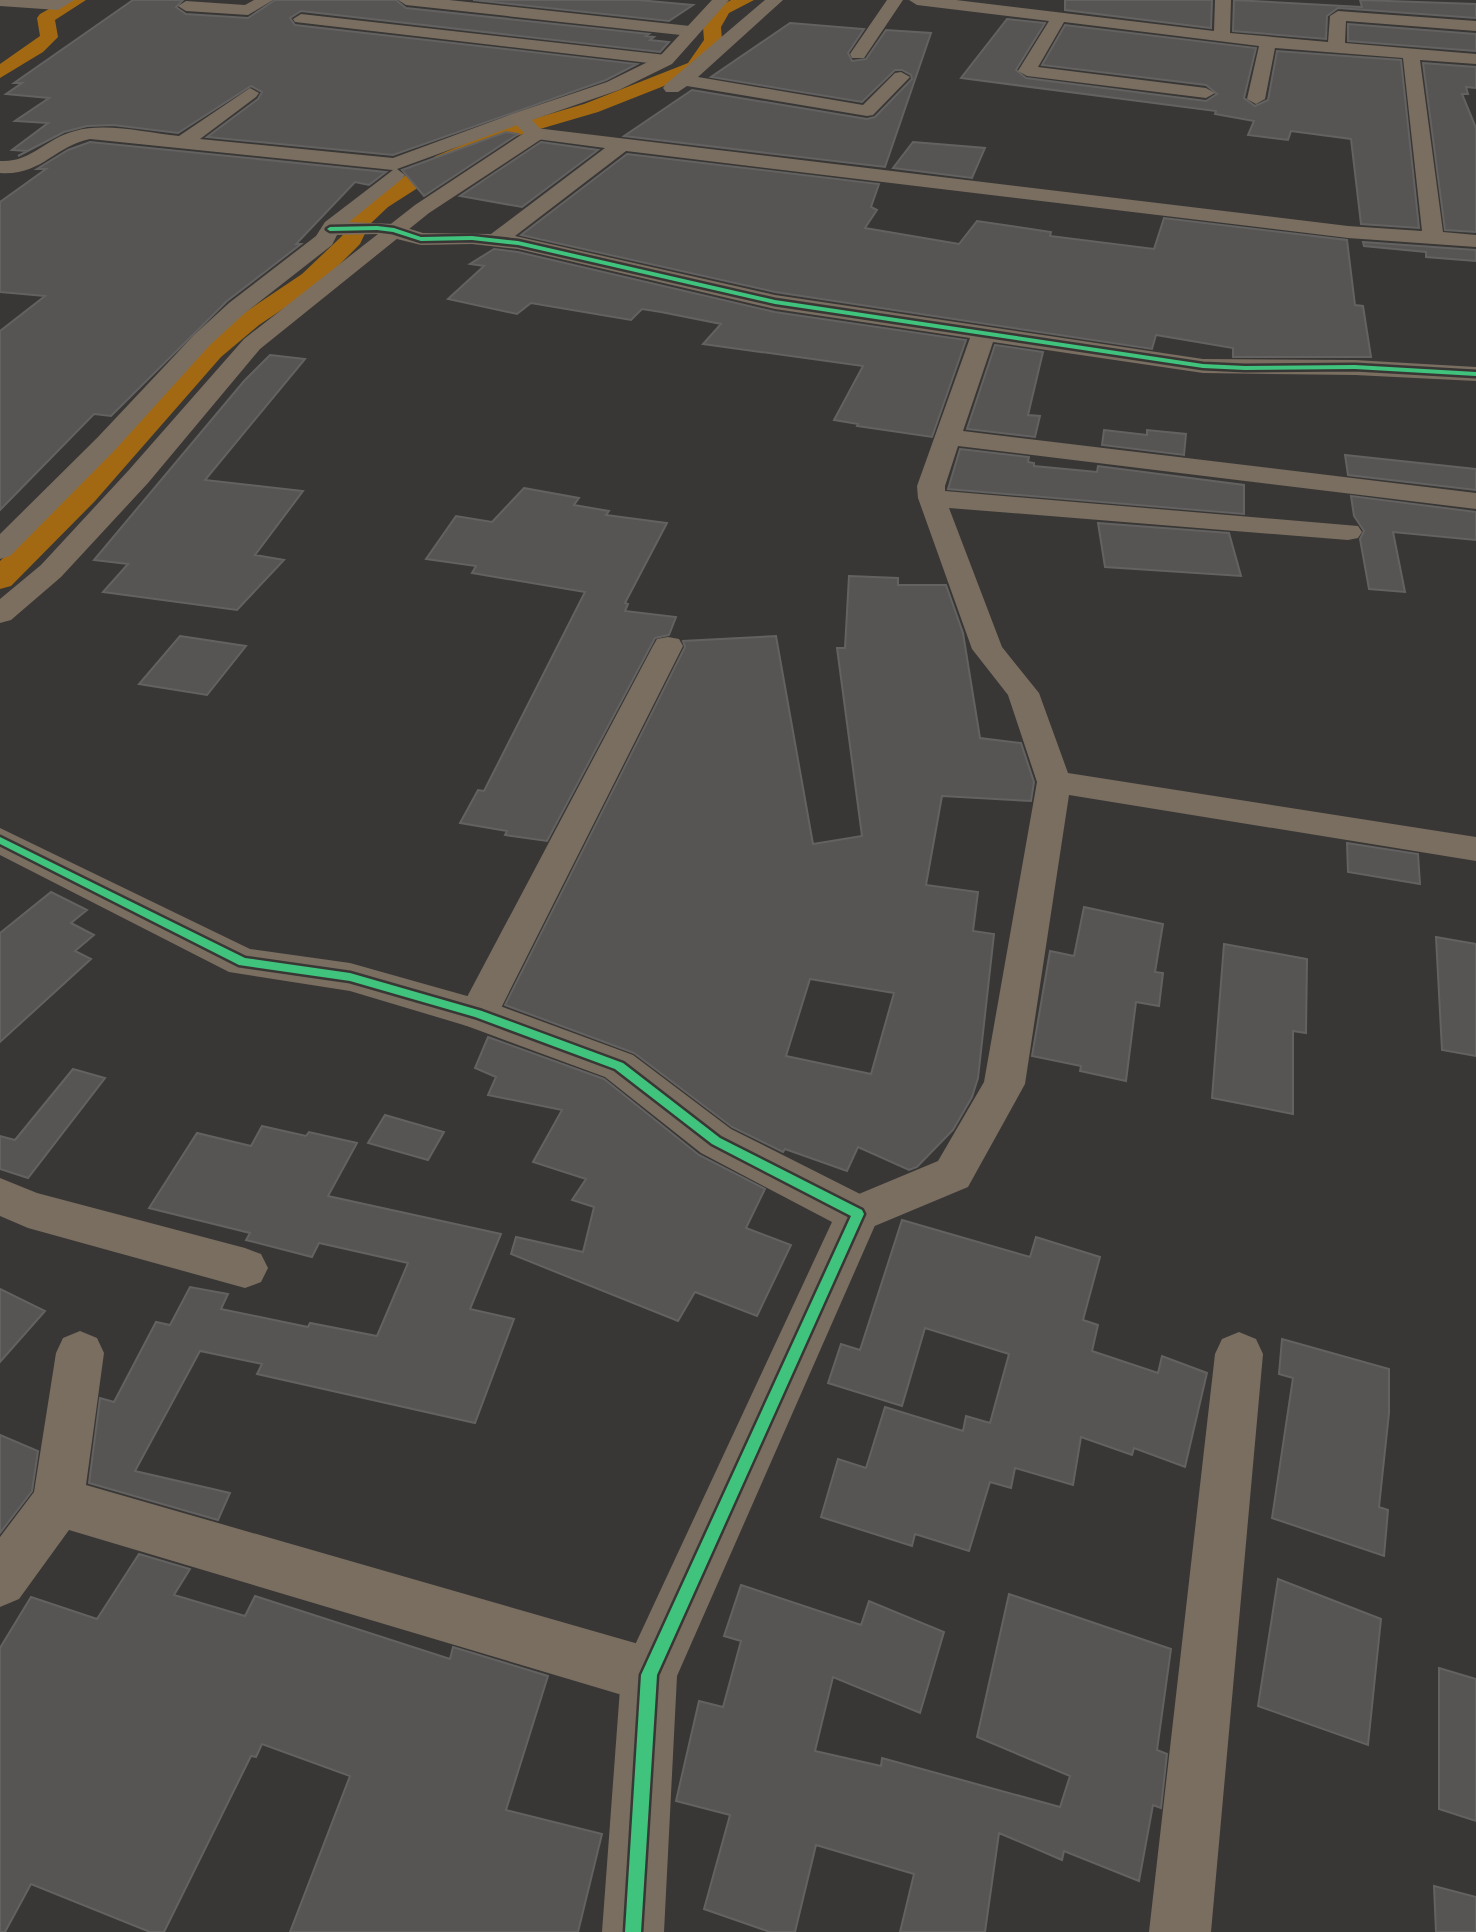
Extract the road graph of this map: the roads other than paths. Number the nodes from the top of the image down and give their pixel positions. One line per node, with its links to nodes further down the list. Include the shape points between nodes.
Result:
1 (66, 0): 10 (street, via 58,5)
2 (265, 0): 11 (street, via 248,10)
3 (416, 0): 13 (street)
4 (541, 0): 13 (street)
5 (721, 0): 17 (main road)
6 (775, 0): 25 (street, via 678,84 867,111)
7 (895, 0): 21 (street)
8 (917, 0): 14 (street)
9 (1223, 0): 18 (street)
10 (0, 1)
11 (186, 6)
12 (1341, 8): 16 (street); 20 (street)
13 (522, 11): 17 (street)
14 (1059, 18): 18 (street); 27 (street, via 1027,71)
15 (300, 19): 24 (street)
16 (1476, 26)
17 (690, 31): 24 (main road)
18 (1222, 36): 19 (street)
19 (1268, 42): 20 (street); 28 (street)
20 (1336, 48): 22 (street)
21 (858, 54)
22 (1411, 54): 23 (street); 36 (street)
23 (1476, 59)
24 (666, 60): 29 (main road)
25 (901, 77)
26 (250, 93): 30 (street)
27 (1206, 93)
28 (1256, 99)
29 (529, 126): 30 (street, via 395,164); 31 (street); 35 (main road)
30 (185, 141): 32 (street, via 80,134 25,168)
31 (622, 144): 36 (street, via 1106,204); 37 (street)
32 (0, 167)
33 (395, 175): 34 (street)
34 (335, 229): 35 (street); 40 (street)
35 (385, 229): 37 (street, via 421,239); 41 (main road)
36 (1433, 238): 38 (street)
37 (495, 241): 39 (street, via 775,302)
38 (1476, 241)
39 (983, 335): 42 (street, via 1265,371 1390,368); 43 (street)
40 (202, 340): 41 (street); 47 (street)
41 (243, 343): 48 (main road, via 138,477 51,571)
42 (1476, 374)
43 (947, 437): 44 (street, via 931,486); 45 (street)
44 (932, 498): 46 (street); 50 (street, via 987,649 1023,693)
45 (1476, 502)
46 (1348, 532)
47 (0, 550)
48 (0, 614)
49 (668, 646): 53 (street)
50 (1054, 782): 52 (street); 55 (street, via 1004,1084 953,1174)
51 (0, 840): 53 (street, via 243,962 350,977)
52 (1476, 849)
53 (478, 1014): 55 (street, via 619,1066 716,1141)
54 (0, 1196): 56 (street, via 28,1209)
55 (858, 1214): 61 (street)
56 (245, 1268)
57 (80, 1353): 59 (street)
58 (1239, 1354): 63 (street)
59 (58, 1502): 60 (street); 61 (street)
60 (0, 1580)
61 (649, 1675): 62 (street)
62 (633, 1932)
63 (1180, 1932)

